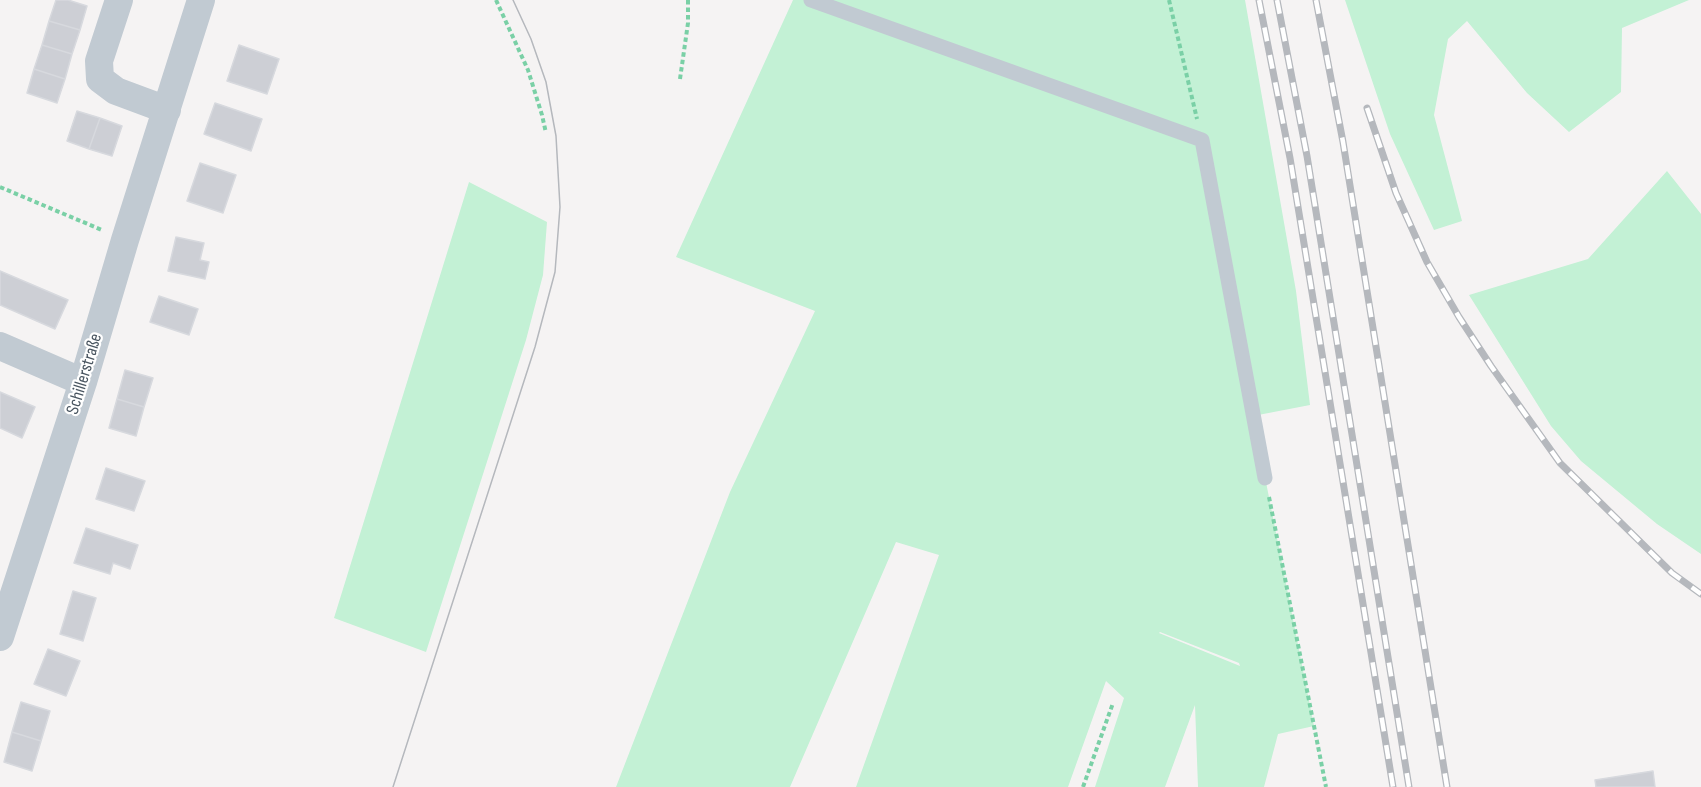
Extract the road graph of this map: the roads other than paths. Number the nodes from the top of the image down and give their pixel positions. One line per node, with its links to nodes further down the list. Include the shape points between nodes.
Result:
1 (119, 0): 4 (street, via 99,61 100,79 116,91)
2 (811, 0): 7 (lane, via 1202,140)
3 (196, 2): 4 (street, Schillerstraße)
4 (167, 110): 6 (street, Schillerstraße)
5 (0, 346): 6 (street)
6 (83, 382): 8 (street, Schillerstraße)
7 (1265, 478)
8 (0, 637)

